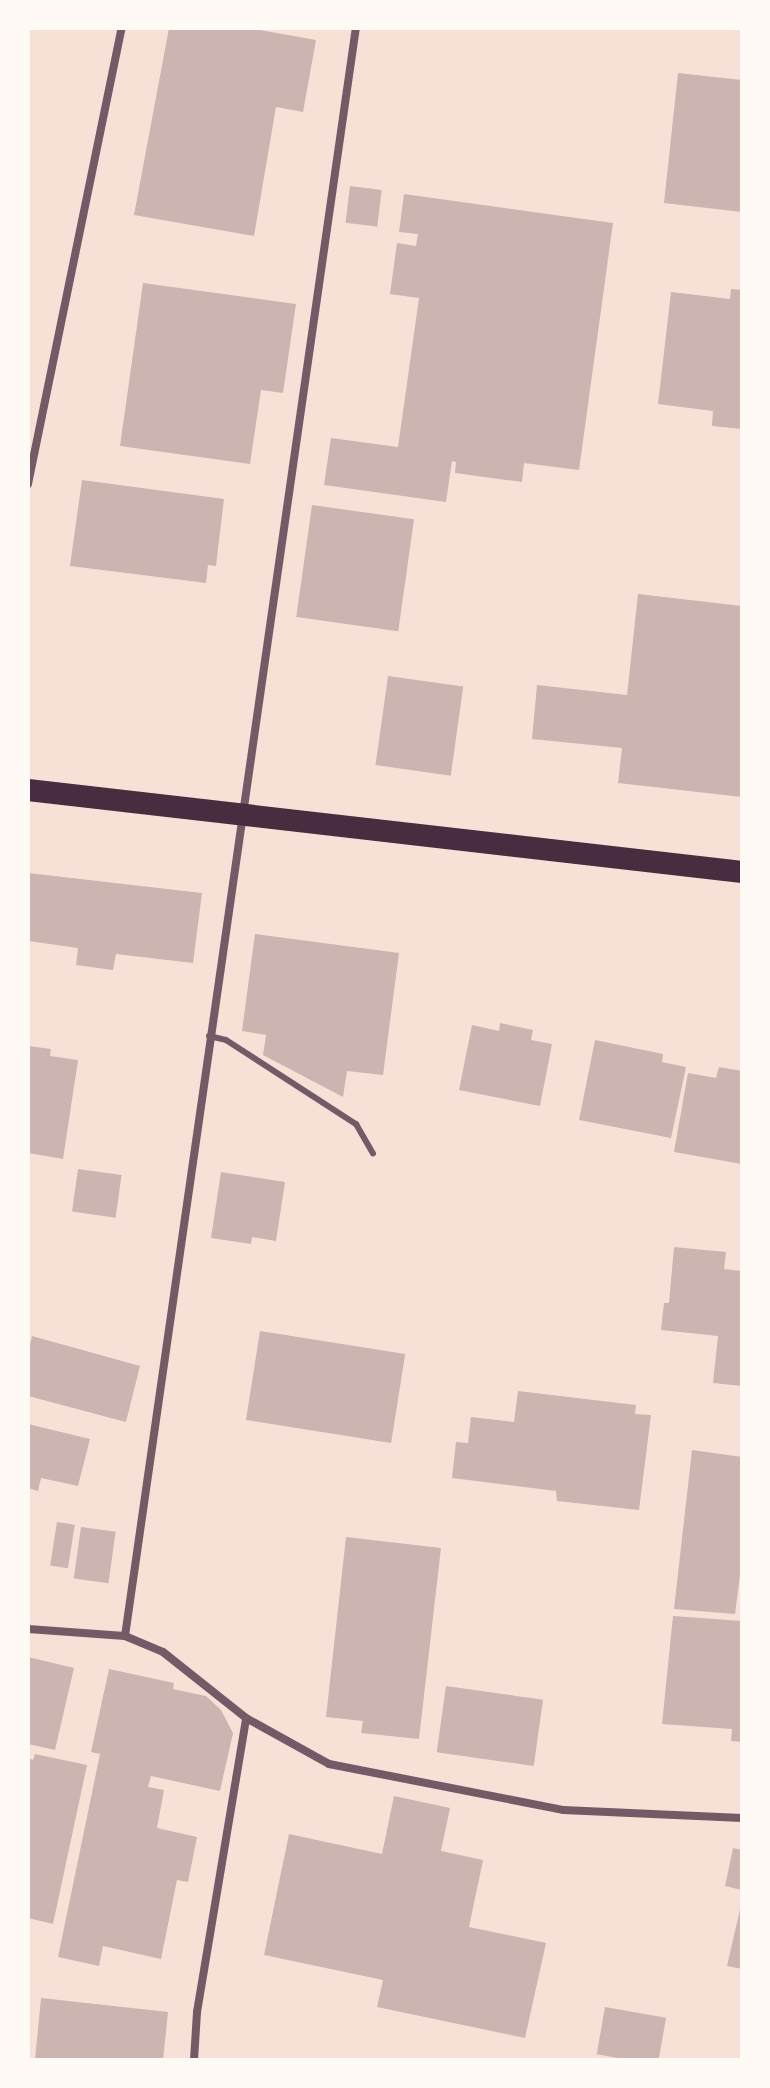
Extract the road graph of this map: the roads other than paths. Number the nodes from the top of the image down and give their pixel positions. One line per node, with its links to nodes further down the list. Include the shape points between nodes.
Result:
1 (122, 28): 3 (street)
2 (356, 28): 5 (street)
3 (28, 484)
4 (28, 790): 5 (highway)
5 (241, 815): 6 (highway); 7 (street)
6 (742, 872)
7 (209, 1036): 8 (lane, via 226,1040 356,1124); 10 (street)
8 (373, 1153)
9 (28, 1629): 10 (street)
10 (125, 1636): 11 (street, via 163,1652)
11 (246, 1718): 12 (street, via 329,1764 563,1810); 13 (street, via 197,2012)
12 (742, 1818)
13 (194, 2060)

